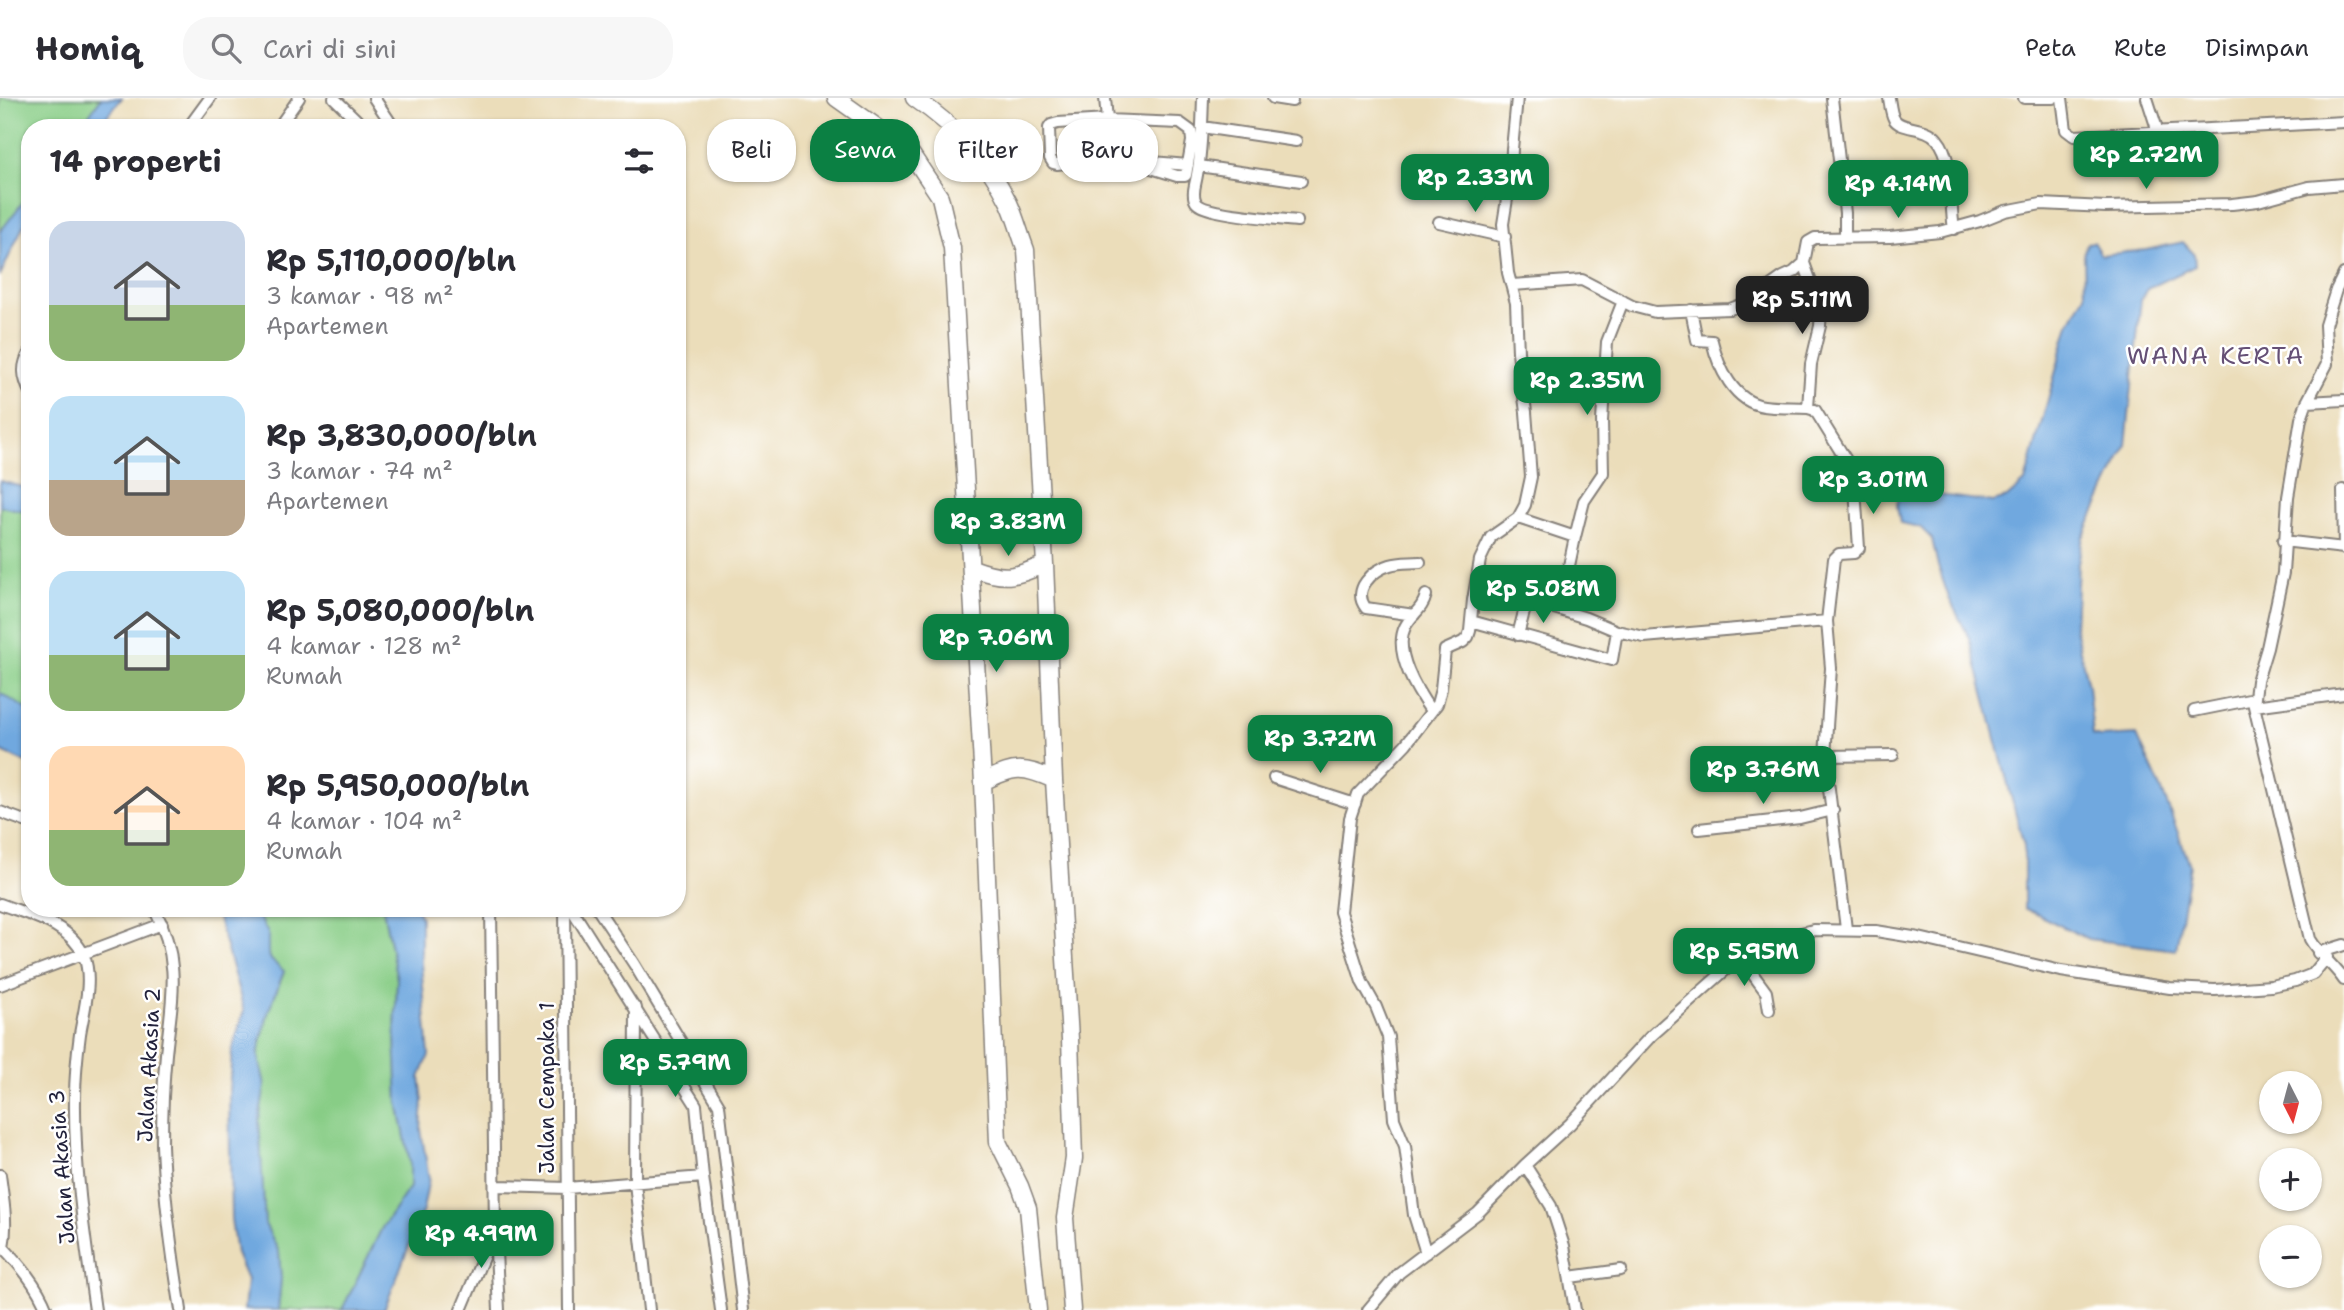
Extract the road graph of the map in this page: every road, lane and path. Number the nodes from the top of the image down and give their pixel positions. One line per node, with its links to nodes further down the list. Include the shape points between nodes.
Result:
1 (210, 98): 18 (street)
2 (299, 98): 19 (street)
3 (334, 98): 20 (street)
4 (374, 98): 21 (street)
5 (836, 98): 54 (street, via 908,149 940,197 952,248)
6 (914, 98): 53 (street, via 981,156 1010,204 1026,250)
7 (1105, 98): 22 (street)
8 (1203, 98): 26 (street)
9 (1273, 98): 17 (street)
10 (1517, 98): 37 (street)
11 (1832, 98): 38 (street)
12 (1889, 98): 36 (street, via 1894,118 1927,130 1947,157)
13 (2053, 98): 16 (street)
14 (2062, 98): 27 (street, via 2066,130 2074,136)
15 (2147, 98): 27 (street)
16 (2026, 99)
17 (1292, 101)
18 (195, 119)
19 (284, 119)
20 (356, 119)
21 (388, 119)
22 (1107, 119)
23 (2343, 122): 27 (street)
24 (1158, 123): 30 (street, via 1184,124 1191,131)
25 (1057, 124): 29 (street, via 1051,125 1048,134 1050,158)
26 (1202, 127): 28 (street); 30 (street)
27 (2158, 132)
28 (1296, 141)
29 (1057, 164)
30 (1193, 165): 31 (street, via 1182,177); 32 (street); 34 (street, via 1195,201 1200,206)
31 (1158, 170)
32 (1301, 181)
33 (2344, 184): 36 (street, via 2232,204 2036,204)
34 (1297, 221)
35 (1439, 222): 37 (street)
36 (1954, 229): 38 (street)
37 (1505, 237): 41 (street)
38 (1845, 237): 39 (street, via 1810,241)
39 (1804, 263): 43 (street, via 1746,303 1730,309); 46 (street, via 1821,310)
40 (2344, 274): 45 (street, via 2325,325 2327,365)
41 (1512, 285): 42 (street, via 1582,280); 48 (street, via 1531,477)
42 (1623, 301): 43 (street, via 1655,312); 49 (street, via 1607,342 1603,473 1584,501)
43 (1691, 310): 46 (street, via 1697,340 1712,341 1720,366 1734,389 1749,402)
44 (2344, 400): 45 (street)
45 (2307, 402): 50 (street)
46 (1808, 408): 59 (street, via 1815,410 1855,478 1859,548 1834,559)
47 (2343, 490): 51 (street)
48 (1518, 518): 49 (street); 58 (street, via 1491,537 1485,548)
49 (1575, 537): 56 (street)
50 (2283, 541): 51 (street); 63 (street, via 2283,573)
51 (2344, 548)
52 (1420, 562): 57 (street, via 1389,565 1367,579 1361,589 1366,608)
53 (1045, 564): 54 (street, via 1017,576 994,576); 69 (street)
54 (972, 568): 70 (street)
55 (1426, 595): 57 (street)
56 (1560, 609): 60 (street); 61 (street, via 1528,602)
57 (1414, 615): 65 (street, via 1403,635 1403,652 1417,691)
58 (1471, 621): 61 (street); 65 (street, via 1468,637 1445,650 1440,696)
59 (1827, 621): 60 (street, via 1644,637); 67 (street, via 1831,668)
60 (1617, 631): 61 (street, via 1612,660)
61 (1518, 635)
62 (2344, 694): 63 (street)
63 (2254, 702): 64 (street); 88 (street, via 2305,918)
64 (2194, 710)
65 (1431, 711): 71 (street, via 1368,782)
66 (1893, 755): 67 (street)
67 (1825, 756): 72 (street)
68 (1274, 778): 71 (street)
69 (1054, 780): 70 (street, via 1019,768); 115 (street, via 1071,1052 1074,1158 1065,1218)
70 (983, 782): 114 (street, via 998,1142 1028,1208)
71 (1355, 804): 102 (street, via 1340,912 1362,982 1388,1037 1394,1119 1405,1146 1414,1215)
72 (1832, 810): 75 (street); 85 (street)
73 (0, 812): 74 (street)
74 (21, 820)
75 (1699, 829)
76 (0, 904): 77 (street)
77 (21, 912)
78 (33, 917): 87 (street, via 67,933)
79 (158, 917): 84 (street, Jalan Akasia 2)
80 (491, 917): 98 (street)
81 (568, 917): 99 (street, Jalan Cempaka 1)
82 (574, 917): 92 (street)
83 (603, 917): 113 (street, via 719,1105)
84 (162, 924): 87 (street); 107 (street, Jalan Akasia 2, via 173,960 162,1145)
85 (1846, 929): 88 (street, via 1919,938 2061,971 2170,988 2215,990 2295,981 2313,974); 89 (street, via 1791,934 1765,942)
86 (2344, 945): 88 (street)
87 (83, 954): 91 (street); 106 (street, Jalan Akasia 3, via 87,986 76,1070 76,1131)
88 (2322, 955): 90 (street)
89 (1741, 958): 93 (street, via 1766,992); 94 (street, via 1650,1037 1570,1124)
90 (2344, 981)
91 (0, 985)
92 (636, 1008): 96 (street, via 696,1105); 97 (street)
93 (1769, 1010)
94 (1525, 1165): 102 (street, via 1478,1213); 104 (street, via 1551,1206)
95 (0, 1175): 101 (street, via 5,1221)
96 (703, 1177): 97 (street); 112 (street)
97 (635, 1183): 99 (street); 111 (street)
98 (496, 1186): 99 (street); 100 (street)
99 (567, 1188): 110 (street, Jalan Cempaka 1)
100 (495, 1229): 108 (street); 109 (street)
101 (1, 1246): 105 (street, via 40,1292)
102 (1426, 1253): 116 (street, via 1399,1273)
103 (1621, 1270): 104 (street)
104 (1570, 1277): 117 (street)
105 (47, 1310)
106 (95, 1310)
107 (181, 1310)
108 (461, 1310)
109 (499, 1310)
110 (569, 1310)
111 (649, 1310)
112 (720, 1310)
113 (743, 1310)
114 (1038, 1310)
115 (1072, 1310)
116 (1368, 1310)
117 (1575, 1310)

